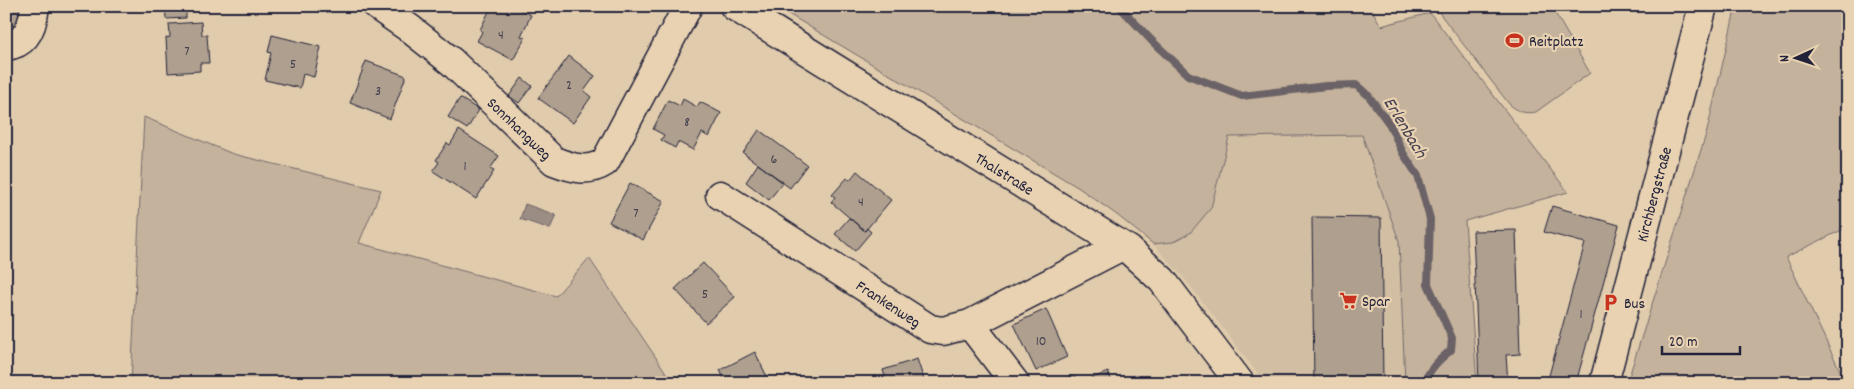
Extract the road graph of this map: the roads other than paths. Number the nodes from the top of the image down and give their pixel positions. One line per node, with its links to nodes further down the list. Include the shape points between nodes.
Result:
1 (35, 6): 6 (street, via 24,39 16,45)
2 (377, 6): 3 (street, Sonnhangweg, via 452,62 554,161 570,168 588,169 605,162)
3 (688, 6)
4 (734, 6): 8 (street, Thalstraße)
5 (1703, 6): 12 (street, Kirchbergstraße)
6 (6, 46)
7 (720, 195): 9 (street, Frankenweg, via 930,330)
8 (1122, 246): 9 (street, Frankenweg); 11 (street, Thalstraße, via 1162,280)
9 (970, 324): 10 (street)
10 (1015, 383)
11 (1240, 383)
12 (1604, 383)

